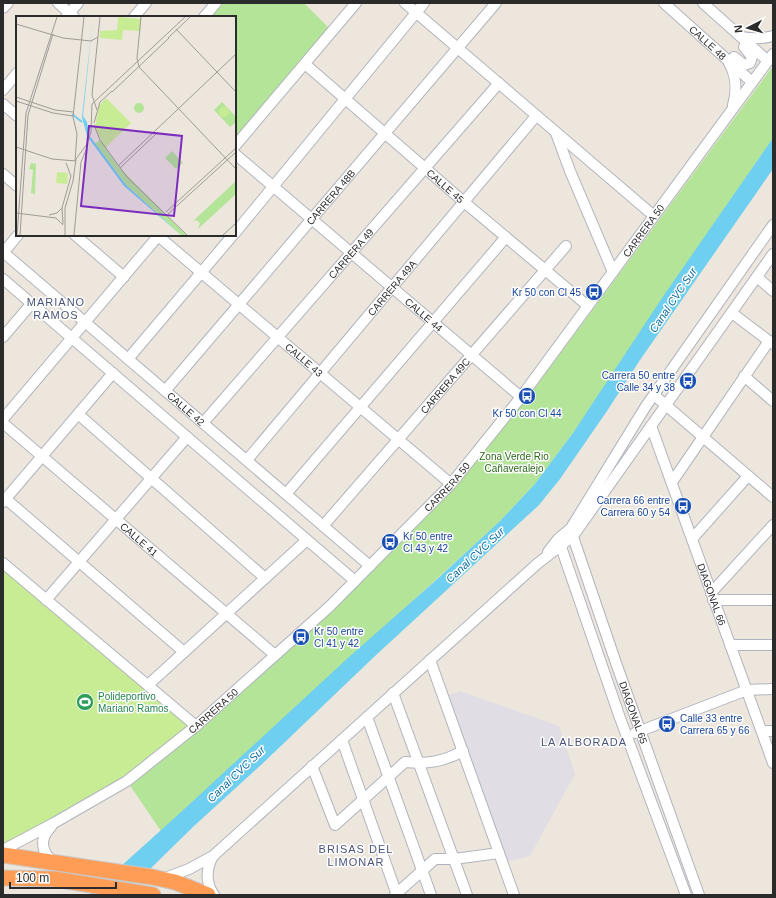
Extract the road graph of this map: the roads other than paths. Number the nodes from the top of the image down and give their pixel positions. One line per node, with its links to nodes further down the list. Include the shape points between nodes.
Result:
1 (8, 3): 12 (street)
2 (58, 3): 14 (street)
3 (78, 3): 14 (street)
4 (146, 3): 15 (street)
5 (216, 3): 16 (street)
6 (356, 3): 24 (street)
7 (405, 3): 13 (street)
8 (424, 3): 13 (street)
9 (496, 3): 21 (street, CARRERA 48B)
10 (664, 3): 20 (street, CALLE 48)
11 (702, 3): 17 (street)
12 (3, 8)
13 (416, 12): 21 (street); 29 (street)
14 (70, 16)
15 (135, 16)
16 (205, 16)
17 (731, 29): 19 (street); 20 (street, via 732,36 751,54 750,63 744,65 723,48)
18 (773, 36): 19 (street, via 753,39)
19 (741, 37): 22 (street)
20 (713, 47): 23 (street, CALLE 48)
21 (458, 48): 27 (street); 35 (street, CARRERA 48B)
22 (770, 57): 26 (street, CARRERA 50)
23 (728, 60): 26 (street, CALLE 48); 31 (street, via 736,84)
24 (304, 64): 29 (street, CALLE 45); 36 (street)
25 (16, 74): 28 (street)
26 (752, 82): 31 (street, CARRERA 50)
27 (498, 83): 33 (street); 38 (street, CARRERA 49)
28 (3, 90)
29 (346, 100): 35 (street, CALLE 45); 41 (street)
30 (3, 104): 32 (street)
31 (732, 109): 43 (street, CARRERA 50)
32 (16, 115)
33 (536, 116): 34 (street); 42 (street, CARRERA 49A)
34 (555, 131): 43 (street); 58 (street)
35 (385, 133): 38 (street, CALLE 45); 44 (street, CARRERA 48B)
36 (236, 145)
37 (236, 155): 41 (street, CALLE 44)
38 (425, 168): 42 (street, CALLE 45); 55 (street, CARRERA 49)
39 (3, 174): 40 (street)
40 (16, 185)
41 (274, 186): 44 (street, CALLE 44); 46 (street)
42 (464, 202): 52 (street, CALLE 45); 63 (street, CARRERA 49A)
43 (654, 216): 58 (street, CARRERA 50)
44 (312, 219): 55 (street, CALLE 44); 66 (street, CARRERA 48B)
45 (773, 225): 81 (street)
46 (236, 232)
47 (17, 236): 54 (street)
48 (76, 236): 60 (street)
49 (157, 236): 60 (street)
50 (159, 236): 59 (street, CALLE 43)
51 (232, 236): 59 (street)
52 (506, 237): 57 (street, CALLE 45); 70 (street)
53 (566, 246): 57 (street, CARRERA 49C)
54 (3, 253): 69 (street, CALLE 42)
55 (352, 253): 63 (street, CALLE 44); 73 (street, CARRERA 49)
56 (773, 254): 61 (street)
57 (545, 269): 67 (street, CALLE 45); 75 (street, CARRERA 49C)
58 (613, 272): 67 (street, CARRERA 50)
59 (201, 273): 66 (street, CALLE 43); 76 (street)
60 (124, 277): 69 (street)
61 (757, 277): 64 (street); 68 (street)
62 (3, 279): 65 (street, CALLE 42)
63 (392, 287): 70 (street, CALLE 44); 78 (street, CARRERA 49A)
64 (773, 291)
65 (32, 304): 71 (street); 72 (street, CALLE 42)
66 (238, 305): 73 (street, CALLE 43); 80 (street, CARRERA 48B)
67 (588, 306): 82 (street, CARRERA 50)
68 (732, 313): 74 (street); 84 (street)
69 (85, 322): 72 (street); 76 (street, CALLE 42)
70 (433, 322): 75 (street, CALLE 44); 85 (street)
71 (3, 337)
72 (72, 338): 77 (street, CALLE 42); 87 (street)
73 (278, 338): 78 (street, CALLE 43); 89 (street, CARRERA 49)
74 (771, 343): 79 (street)
75 (471, 354): 82 (street, CALLE 44); 93 (street, CARRERA 49C)
76 (128, 359): 80 (street, CALLE 42)
77 (113, 373): 86 (street); 91 (street, CALLE 42)
78 (320, 374): 85 (street, CALLE 43); 95 (street, CARRERA 49A)
79 (744, 376): 83 (street); 92 (street)
80 (165, 391): 89 (street, CALLE 42)
81 (654, 395): 84 (street); 106 (street)
82 (521, 397): 99 (street, CARRERA 50)
83 (773, 401)
84 (666, 404): 90 (street); 92 (street)
85 (360, 408): 93 (street, CALLE 43); 100 (street)
86 (78, 414): 94 (street); 97 (street)
87 (3, 419)
88 (3, 423): 94 (street, CALLE 41)
89 (203, 423): 95 (street, CALLE 42)
90 (651, 426): 98 (street, DIAGONAL 66); 106 (street)
91 (187, 437): 97 (street); 108 (street, CALLE 42)
92 (703, 437): 96 (street); 98 (street)
93 (397, 440): 99 (street, CALLE 43); 105 (street, CARRERA 49C)
94 (42, 456): 102 (street); 103 (street, CALLE 41)
95 (247, 460): 100 (street, CALLE 42)
96 (748, 476): 101 (street); 107 (street)
97 (151, 479): 103 (street); 113 (street)
98 (672, 482): 107 (street, DIAGONAL 66)
99 (451, 484): 112 (street, CARRERA 50)
100 (286, 494): 105 (street, CALLE 42)
101 (773, 497)
102 (4, 500): 110 (street)
103 (116, 519): 110 (street); 118 (street, CALLE 41)
104 (773, 525): 115 (street)
105 (323, 526): 112 (street, CALLE 42)
106 (572, 532): 109 (street); 132 (street, DIAGONAL 65)
107 (692, 539): 115 (street, DIAGONAL 66)
108 (307, 540): 113 (street); 114 (street, CALLE 42)
109 (560, 542): 123 (street); 133 (street, DIAGONAL 65)
110 (79, 562): 117 (street); 121 (street)
111 (3, 563): 117 (street)
112 (370, 566): 114 (street, CARRERA 50)
113 (265, 578): 118 (street)
114 (355, 581): 122 (street, CARRERA 50)
115 (712, 596): 116 (street); 119 (street, DIAGONAL 66)
116 (771, 598)
117 (46, 600): 124 (street)
118 (226, 614): 121 (street); 122 (street, CALLE 41)
119 (730, 645): 120 (street); 126 (street, DIAGONAL 66)
120 (773, 645)
121 (184, 652): 124 (street)
122 (275, 655): 129 (street, CARRERA 50)
123 (430, 660): 127 (street); 136 (street)
124 (148, 685): 129 (street)
125 (773, 689): 126 (street)
126 (747, 690): 130 (street, DIAGONAL 66); 132 (street)
127 (393, 693): 128 (street); 138 (street)
128 (367, 717): 134 (street); 141 (street)
129 (196, 726): 143 (street, CARRERA 50, via 127,781)
130 (762, 731): 131 (street); 139 (street, DIAGONAL 66)
131 (773, 731)
132 (640, 732): 133 (street); 135 (street, DIAGONAL 65)
133 (628, 736): 137 (street, DIAGONAL 65)
134 (342, 740): 140 (street); 142 (street)
135 (646, 748): 137 (street, via 641,746); 161 (street, DIAGONAL 65)
136 (463, 751): 138 (street, via 433,763); 145 (street)
137 (635, 756): 160 (street, DIAGONAL 65)
138 (419, 763): 141 (street, via 405,762); 148 (street)
139 (773, 763)
140 (312, 766): 142 (street, via 335,825); 147 (street)
141 (389, 777): 142 (street); 150 (street)
142 (363, 800): 156 (street)
143 (54, 823): 144 (street, CARRERA 50); 149 (street, CARRERA 50, via 45,834 43,847 45,854)
144 (3, 850)
145 (499, 853): 148 (street); 159 (street)
146 (3, 855): 149 (highway)
147 (213, 856): 152 (street, via 189,869); 155 (street, via 209,863 207,878)
148 (454, 858): 150 (street, via 435,859); 158 (street)
149 (55, 863): 152 (highway)
150 (423, 870): 156 (street); 157 (street)
151 (3, 878): 153 (highway, via 54,879)
152 (157, 878): 154 (highway, via 189,886)
153 (148, 894)
154 (208, 895)
155 (214, 895)
156 (396, 895)
157 (431, 895)
158 (467, 895)
159 (514, 895)
160 (686, 895)
161 (699, 895)

